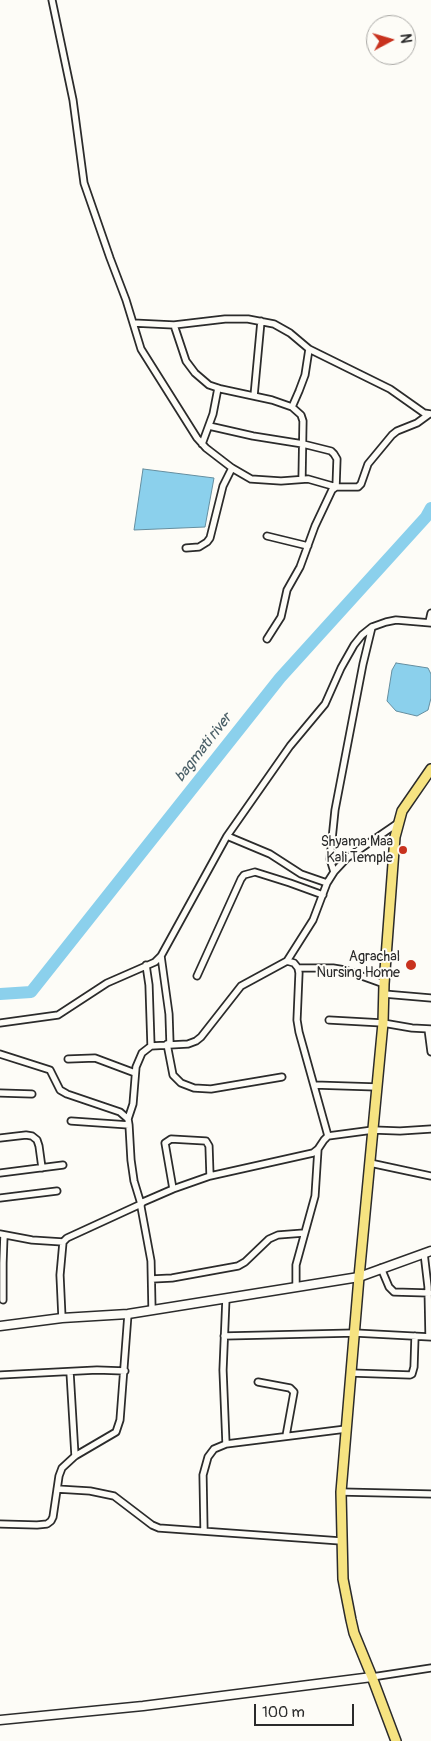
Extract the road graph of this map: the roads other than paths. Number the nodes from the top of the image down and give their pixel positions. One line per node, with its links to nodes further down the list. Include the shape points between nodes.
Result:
1 (52, 0): 3 (street, via 73,100 84,182)
2 (261, 321): 4 (street, via 225,318); 5 (street, via 290,333); 7 (street)
3 (133, 323): 4 (street); 11 (street, via 141,349)
4 (174, 325): 6 (street, via 186,361 209,385)
5 (309, 349): 8 (street, via 305,375); 9 (street, via 390,389 410,405)
6 (218, 388): 7 (street); 10 (street)
7 (254, 396): 8 (street)
8 (292, 407): 12 (street, via 303,422)
9 (430, 414): 15 (street, via 392,436 368,464 362,484 358,487)
10 (209, 426): 11 (street); 12 (street)
11 (202, 444): 13 (street)
12 (303, 444): 14 (street); 15 (street, via 334,454 337,460)
13 (232, 468): 14 (street, via 251,479); 18 (street, via 223,486 207,542 199,547)
14 (302, 479): 15 (street)
15 (336, 487): 17 (street)
16 (267, 536): 17 (street)
17 (308, 546): 22 (street, via 287,590 281,617)
18 (186, 548)
19 (431, 614): 20 (street)
20 (430, 623): 21 (street, via 396,620)
21 (372, 628): 25 (street, via 354,645 325,704 290,746); 26 (street, via 335,810 330,859)
22 (267, 639)
23 (431, 769): 24 (main road, via 402,811)
24 (398, 823): 26 (street, via 346,858); 34 (main road)
25 (227, 836): 27 (street, via 270,854 300,874); 29 (street)
26 (334, 872): 27 (street)
27 (327, 882): 28 (street)
28 (323, 895): 30 (street, via 313,920); 33 (street, via 254,872 244,875)
29 (161, 956): 31 (street); 41 (street, via 169,1014)
30 (287, 961): 32 (street); 41 (street, via 241,986 196,1041)
31 (146, 966): 38 (street, via 107,983 58,1015); 42 (street)
32 (298, 968): 34 (street, via 345,970); 48 (street, via 298,1032)
33 (197, 976)
34 (384, 984): 35 (main road)
35 (384, 994): 36 (street); 39 (main road)
36 (431, 998)
37 (329, 1020): 39 (street)
38 (0, 1023)
39 (383, 1023): 40 (street); 49 (main road)
40 (430, 1029): 43 (street)
41 (168, 1044): 42 (street); 47 (street, via 176,1080 194,1088 211,1089)
42 (151, 1046): 46 (street, via 142,1053)
43 (431, 1052)
44 (0, 1054): 53 (street, via 50,1070 66,1094 120,1112)
45 (68, 1059): 46 (street, via 95,1058)
46 (135, 1073): 53 (street)
47 (282, 1077)
48 (314, 1086): 49 (street); 56 (street)
49 (377, 1086): 55 (main road)
50 (0, 1093): 51 (street)
51 (32, 1094)
52 (71, 1121): 53 (street)
53 (128, 1122): 68 (street, via 134,1181)
54 (431, 1129): 55 (street)
55 (373, 1130): 56 (street); 59 (main road)
56 (328, 1136): 58 (street)
57 (0, 1138): 61 (street, via 32,1136 39,1146)
58 (318, 1149): 63 (street, via 313,1153); 69 (street, via 315,1196)
59 (370, 1163): 64 (street); 74 (main road)
60 (62, 1165): 61 (street)
61 (42, 1168): 62 (street)
62 (0, 1173)
63 (210, 1176): 65 (street); 65 (street, via 206,1141 171,1139 165,1143)
64 (431, 1176)
65 (173, 1189): 68 (street)
66 (57, 1191): 67 (street)
67 (0, 1198)
68 (141, 1204): 71 (street); 75 (street)
69 (304, 1233): 75 (street, via 269,1239 238,1266); 77 (street, via 296,1265)
70 (2, 1235): 71 (street); 76 (street)
71 (63, 1242): 84 (street, via 60,1275)
72 (427, 1252): 73 (street); 78 (street)
73 (381, 1268): 74 (street); 78 (street, via 394,1292)
74 (358, 1276): 77 (street); 86 (main road)
75 (152, 1279): 81 (street)
76 (2, 1287): 80 (street)
77 (296, 1287): 79 (street)
78 (428, 1293): 83 (street)
79 (226, 1298): 81 (street); 87 (street)
80 (4, 1300)
81 (152, 1310): 82 (street)
82 (128, 1314): 84 (street); 90 (street)
83 (430, 1314): 89 (street)
84 (62, 1318): 85 (street)
85 (0, 1326)
86 (354, 1333): 87 (street); 88 (street); 92 (main road)
87 (224, 1336): 97 (street)
88 (414, 1336): 89 (street); 92 (street, via 414,1367 410,1375)
89 (430, 1336)
90 (124, 1371): 91 (street); 98 (street, via 116,1432)
91 (70, 1372): 93 (street); 98 (street)
92 (351, 1373): 95 (main road)
93 (0, 1375)
94 (258, 1382): 96 (street, via 293,1390)
95 (346, 1430): 96 (street); 100 (main road)
96 (286, 1436): 97 (street)
97 (226, 1444): 103 (street, via 214,1449 204,1467)
98 (75, 1456): 99 (street, via 62,1468)
99 (57, 1489): 102 (street, via 53,1517 47,1524); 103 (street, via 114,1496 159,1528)
100 (341, 1492): 101 (street); 104 (main road)
101 (431, 1494)
102 (0, 1524)
103 (204, 1530): 104 (street)
104 (341, 1541): 106 (main road, via 343,1579 351,1620)
105 (431, 1668): 106 (street)
106 (372, 1677): 107 (street, via 143,1706); 108 (main road)
107 (0, 1720)
108 (396, 1741)

